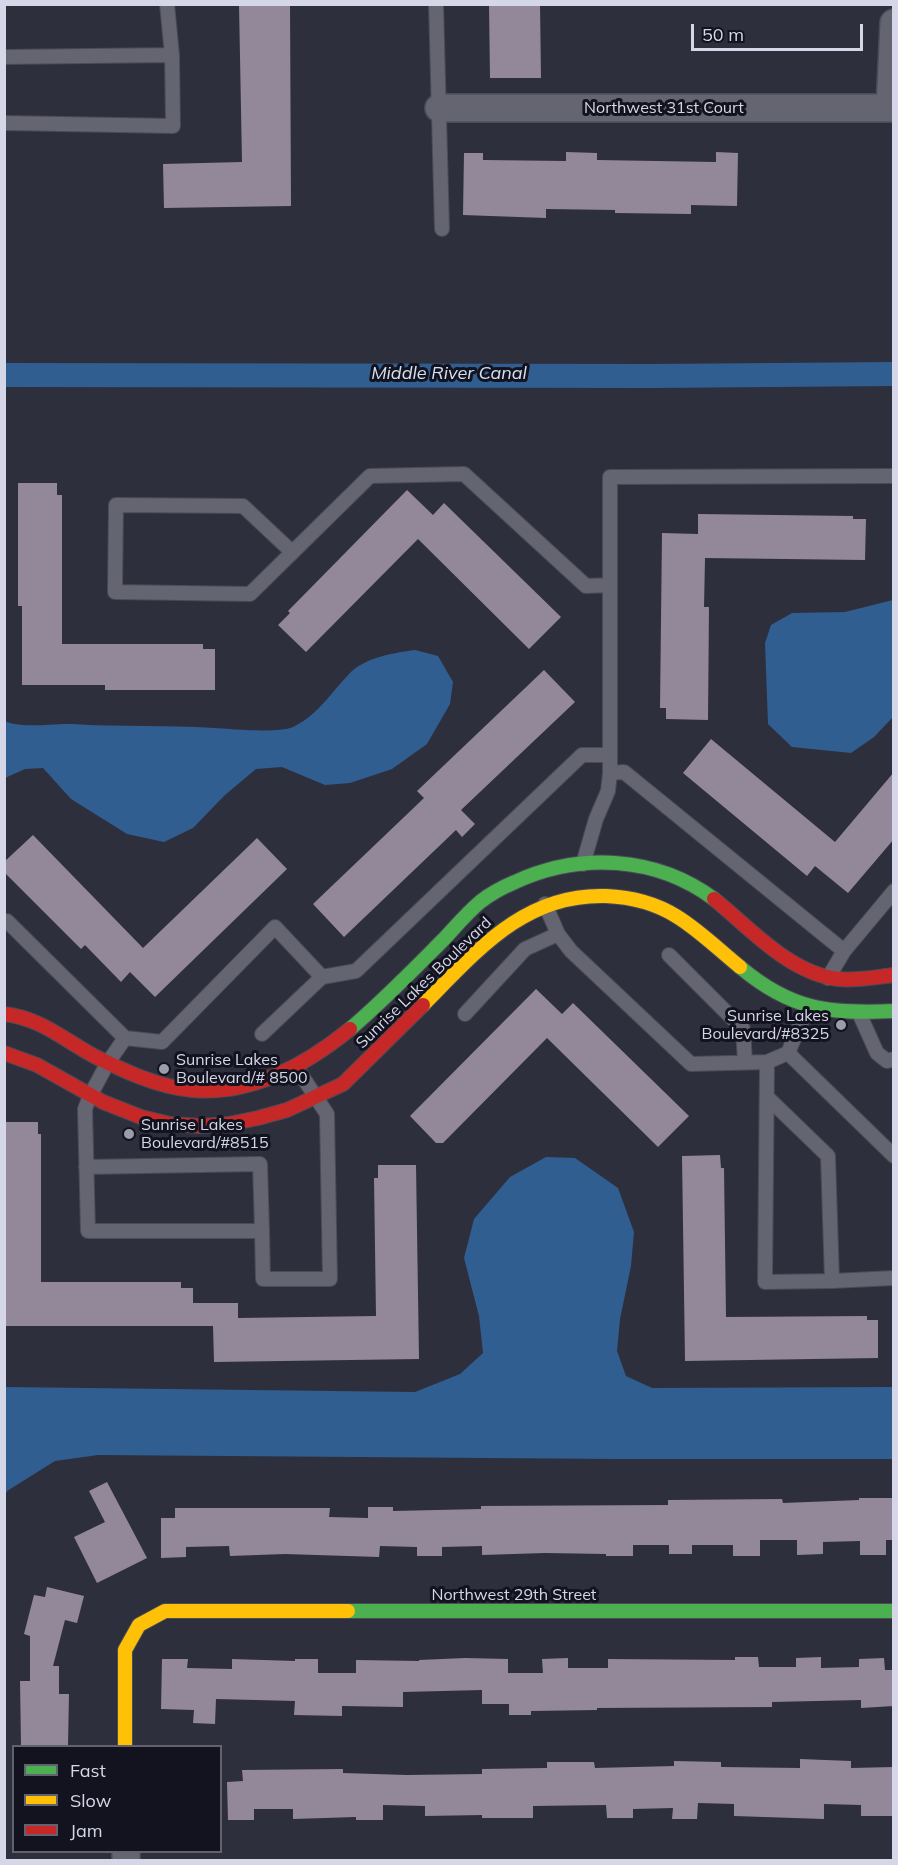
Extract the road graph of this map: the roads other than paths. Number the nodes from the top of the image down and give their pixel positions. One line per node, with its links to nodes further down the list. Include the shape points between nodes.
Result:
1 (167, 4): 4 (lane)
2 (436, 4): 6 (lane)
3 (894, 23): 6 (street, Northwest 31st Court, via 890,108)
4 (172, 55): 5 (lane); 7 (lane, via 173,126)
5 (4, 57)
6 (439, 108): 8 (lane)
7 (4, 123)
8 (442, 229)
9 (894, 476): 11 (lane, via 610,477)
10 (292, 552): 10 (lane, via 250,594 115,592 116,505 243,506); 11 (lane, via 370,476 464,474 586,586)
11 (610, 585): 12 (lane)
12 (609, 755): 13 (lane); 22 (lane, via 582,755 357,971)
13 (610, 773): 14 (lane); 19 (lane, via 624,772)
14 (584, 879): 15 (street, Sunrise Lakes Boulevard); 15 (street, Sunrise Lakes Boulevard, via 547,869); 23 (street, Sunrise Lakes Boulevard, via 612,897 666,910 786,998); 23 (street, Sunrise Lakes Boulevard, via 609,862 662,871 691,883 802,967)
15 (539, 890): 18 (lane); 36 (street, Sunrise Lakes Boulevard, via 514,881 483,900 341,1039); 39 (street, Sunrise Lakes Boulevard, via 530,912 483,945 343,1084)
16 (894, 891): 19 (lane)
17 (7, 921): 29 (lane)
18 (558, 934): 27 (lane, via 525,949); 33 (lane, via 571,951 691,1064)
19 (844, 951): 23 (lane)
20 (669, 955): 33 (lane, via 744,1029)
21 (894, 975): 23 (street, Sunrise Lakes Boulevard, via 850,979)
22 (322, 977): 28 (lane); 29 (lane, via 275,927 162,1042)
23 (821, 993): 25 (street, Sunrise Lakes Boulevard, via 833,1012); 31 (lane, via 801,1022)
24 (894, 1011): 25 (street, Sunrise Lakes Boulevard)
25 (859, 1013): 32 (lane, via 877,1053 887,1061)
26 (4, 1014): 35 (street, Sunrise Lakes Boulevard, via 25,1017)
27 (465, 1014)
28 (262, 1034)
29 (125, 1038): 35 (lane)
30 (4, 1053): 37 (street, Sunrise Lakes Boulevard, via 45,1068)
31 (788, 1053): 34 (lane); 40 (lane)
32 (894, 1059)
33 (745, 1062): 34 (lane)
34 (767, 1062): 38 (lane)
35 (107, 1064): 36 (street, Sunrise Lakes Boulevard, via 143,1079 194,1090 257,1083); 37 (lane)
36 (296, 1067): 39 (lane)
37 (90, 1096): 39 (street, Sunrise Lakes Boulevard, via 160,1121 193,1126 221,1126 276,1115); 41 (lane, via 85,1109)
38 (767, 1097): 44 (lane, via 828,1156); 44 (lane, via 765,1282)
39 (318, 1099): 42 (lane, via 327,1114 330,1279 263,1279)
40 (894, 1156)
41 (86, 1167): 42 (lane, via 88,1231); 42 (lane, via 260,1164)
42 (262, 1231)
43 (894, 1278): 44 (lane)
44 (832, 1281)
45 (894, 1611): 46 (street, Northwest 29th Street, via 165,1611 139,1625 125,1650)
46 (126, 1745)

